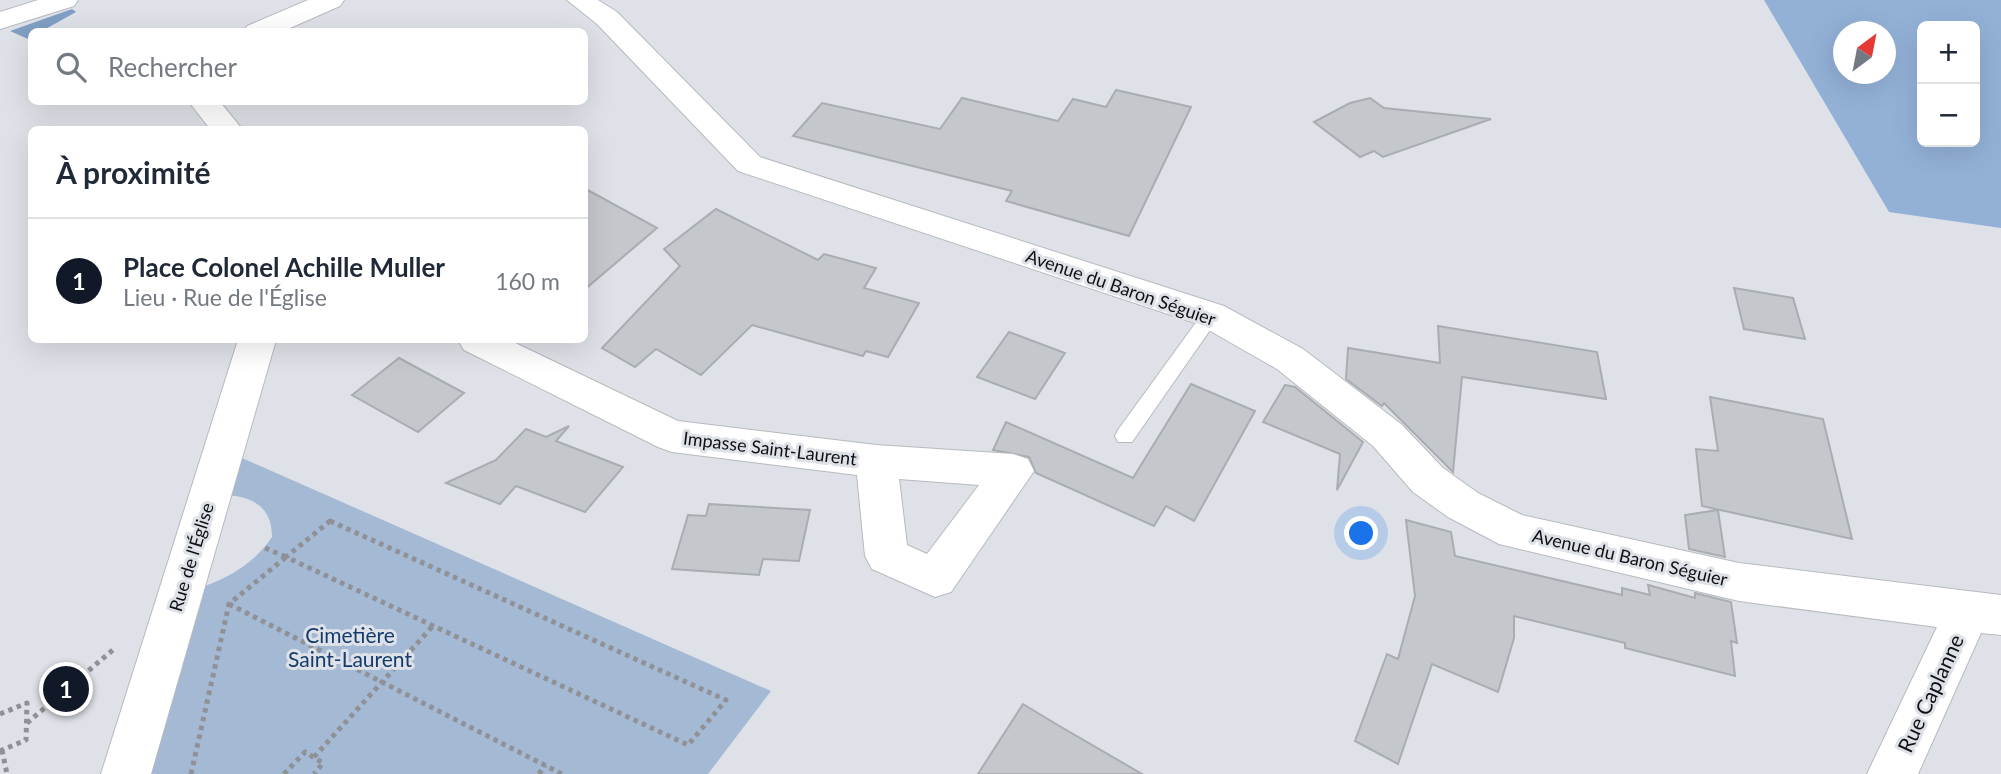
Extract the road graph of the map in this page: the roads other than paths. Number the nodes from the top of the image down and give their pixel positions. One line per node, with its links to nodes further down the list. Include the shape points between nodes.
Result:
1 (65, 0): 4 (street)
2 (331, 0): 5 (street)
3 (580, 0): 8 (street, Avenue du Baron Séguier, via 607,18 749,164)
4 (0, 21)
5 (266, 28)
6 (207, 105): 7 (street)
7 (225, 126)
8 (1210, 315): 11 (lane); 13 (street, Avenue du Baron Séguier, via 1290,359 1387,435 1429,480 1463,505 1514,531 1739,582)
9 (256, 343): 14 (street, Rue de l'Église)
10 (483, 343): 12 (street, Impasse Saint-Laurent, via 672,436)
11 (1125, 436)
12 (876, 461)
13 (1984, 614): 15 (street, Rue Caplanne)
14 (126, 774)
15 (1892, 774)

